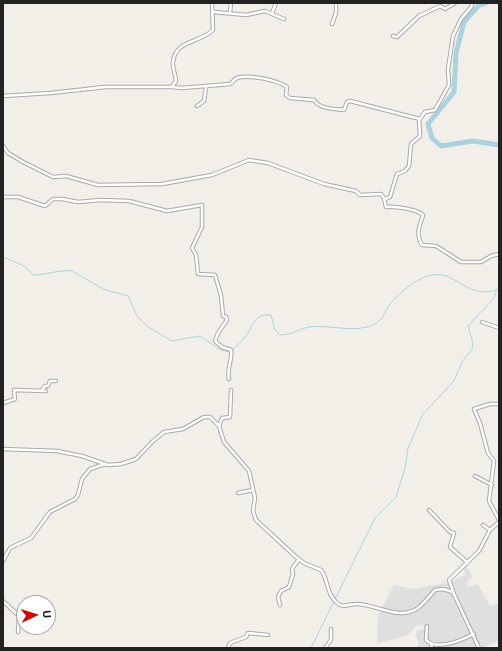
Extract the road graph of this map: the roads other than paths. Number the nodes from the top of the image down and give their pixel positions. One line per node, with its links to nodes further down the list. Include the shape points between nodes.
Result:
1 (212, 3): 7 (street)
2 (231, 3): 8 (street)
3 (276, 3): 9 (street)
4 (336, 3): 11 (street)
5 (455, 3): 12 (street, via 445,9 440,6 422,14 397,37)
6 (471, 3): 17 (street, via 472,6 461,19 451,42 448,87 436,110 425,112)
7 (214, 12): 8 (street); 13 (street, via 213,30 192,43 183,45 175,53 173,64 176,81)
8 (230, 12): 9 (street)
9 (272, 13): 10 (street)
10 (284, 19)
11 (332, 24)
12 (393, 36)
13 (172, 87): 14 (street); 15 (street, via 105,87 51,94)
14 (206, 87): 16 (street, via 204,101); 17 (street, via 231,84 236,79 244,77 267,80 287,87 286,95 290,98 305,98 314,100 318,105 344,110 350,101)
15 (3, 96)
16 (197, 106)
17 (419, 119): 20 (street, via 420,136 411,144 409,166 405,171 396,174 390,197)
18 (3, 146): 20 (street, via 8,153 53,177 66,176 98,185 173,182 212,175 249,160 268,163 324,184 360,194 381,194)
19 (3, 197): 24 (street, via 18,197 45,206 53,199 78,202 129,201 167,211 202,206 202,226 192,248 196,255 198,274 216,275 223,316 227,320 215,341 231,350)
20 (384, 199): 21 (street, via 385,207 397,206 422,214 418,230 419,240 423,246 436,246 461,262 482,262)
21 (499, 254)
22 (482, 322): 23 (street)
23 (499, 328)
24 (229, 379)
25 (56, 381): 27 (street, via 50,381 48,386 44,386 44,391 14,390 14,399)
26 (231, 390): 29 (street, via 230,417 222,418)
27 (3, 403)
28 (499, 404): 33 (street, via 474,409 481,424 488,453 494,461)
29 (219, 426): 31 (street, via 212,418 206,416 183,429 162,433 136,459 117,465); 34 (street, via 224,442 249,471)
30 (3, 449): 31 (street, via 63,452 93,458)
31 (105, 464): 41 (street, via 90,469 82,479 78,495 50,512 31,538 10,548)
32 (475, 476): 33 (street)
33 (492, 485): 37 (street, via 489,504)
34 (253, 490): 35 (street); 40 (street, via 253,511 256,520)
35 (238, 493)
36 (429, 510): 42 (street, via 454,533 450,547)
37 (499, 521): 39 (street)
38 (483, 524): 39 (street)
39 (490, 530): 42 (street, via 479,551)
40 (299, 559): 43 (street, via 321,570 327,589 342,606 358,604 389,612 403,612 416,609 437,589); 45 (street, via 292,569 290,587 281,591)
41 (3, 561)
42 (467, 562): 43 (street, via 449,580)
43 (453, 592): 49 (street)
44 (3, 601): 46 (street)
45 (280, 605)
46 (16, 613)
47 (427, 626): 51 (street, via 426,641)
48 (331, 629): 53 (street, via 332,640)
49 (474, 634): 51 (street, via 448,643); 55 (street)
50 (268, 635): 52 (street, via 248,633 246,637 230,643)
51 (431, 643): 54 (street)
52 (228, 648)
53 (325, 648)
54 (432, 648)
55 (479, 648)

